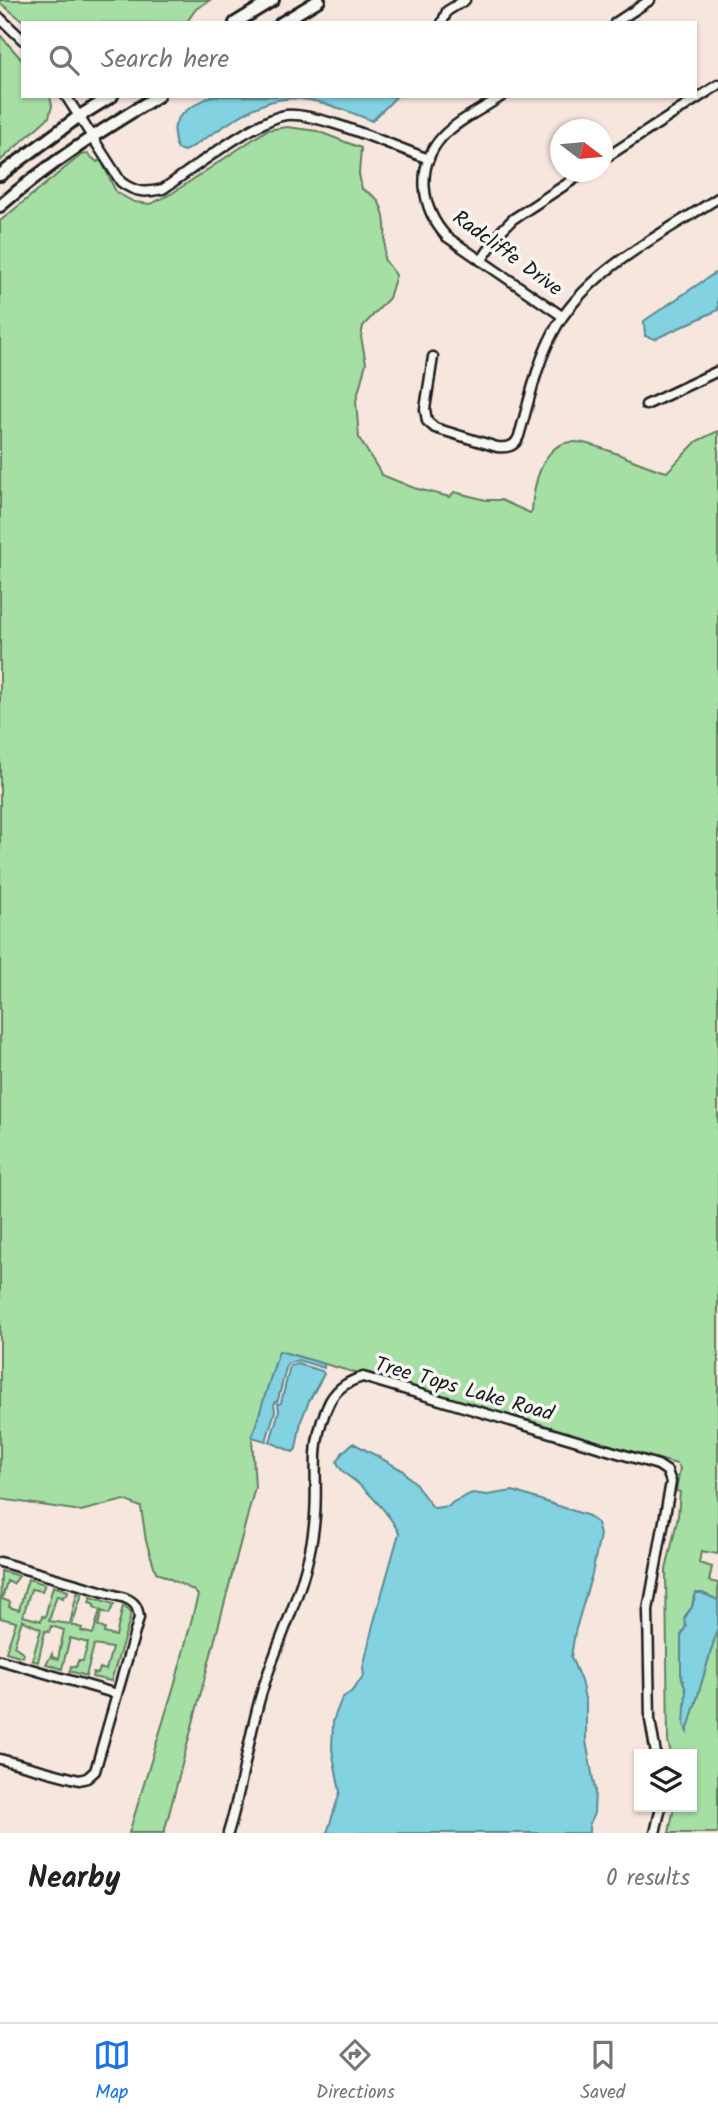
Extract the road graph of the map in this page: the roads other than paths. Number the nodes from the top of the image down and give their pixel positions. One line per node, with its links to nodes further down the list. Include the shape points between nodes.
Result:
1 (273, 0): 6 (main road)
2 (319, 0): 7 (main road)
3 (465, 0): 8 (street, via 447,12)
4 (650, 0): 9 (street)
5 (0, 18): 10 (street)
6 (238, 21)
7 (284, 21)
8 (443, 21)
9 (618, 21)
10 (21, 38)
11 (718, 85): 18 (street)
12 (67, 98): 16 (street)
13 (110, 98): 16 (main road)
14 (155, 98): 17 (main road)
15 (489, 100): 19 (street, via 448,132)
16 (78, 117): 17 (street); 20 (main road)
17 (91, 136): 19 (street, via 121,182 145,193 163,189 262,123 288,115 315,117); 23 (main road)
18 (613, 153)
19 (429, 159): 24 (street, Radcliffe Drive, via 426,205 447,237)
20 (0, 175)
21 (570, 182): 24 (street, via 513,219)
22 (718, 198): 25 (street, via 601,275)
23 (0, 206)
24 (481, 261): 25 (street, Radcliffe Drive)
25 (562, 316): 26 (street, via 544,354 517,441 505,448 435,429 426,421)
26 (433, 357)
27 (718, 371): 28 (street)
28 (646, 405)
29 (0, 1562): 31 (street, via 133,1601 139,1618)
30 (0, 1660): 31 (street)
31 (117, 1694): 33 (street, via 95,1771 87,1778 79,1780)
32 (655, 1749): 35 (street, Tree Tops Lake Road, via 650,1720 648,1610 671,1482 667,1471 363,1377 346,1382 331,1399 319,1431 314,1526 302,1581 262,1690)
33 (0, 1759)
34 (661, 1812): 36 (street)
35 (228, 1833)
36 (655, 1833)

